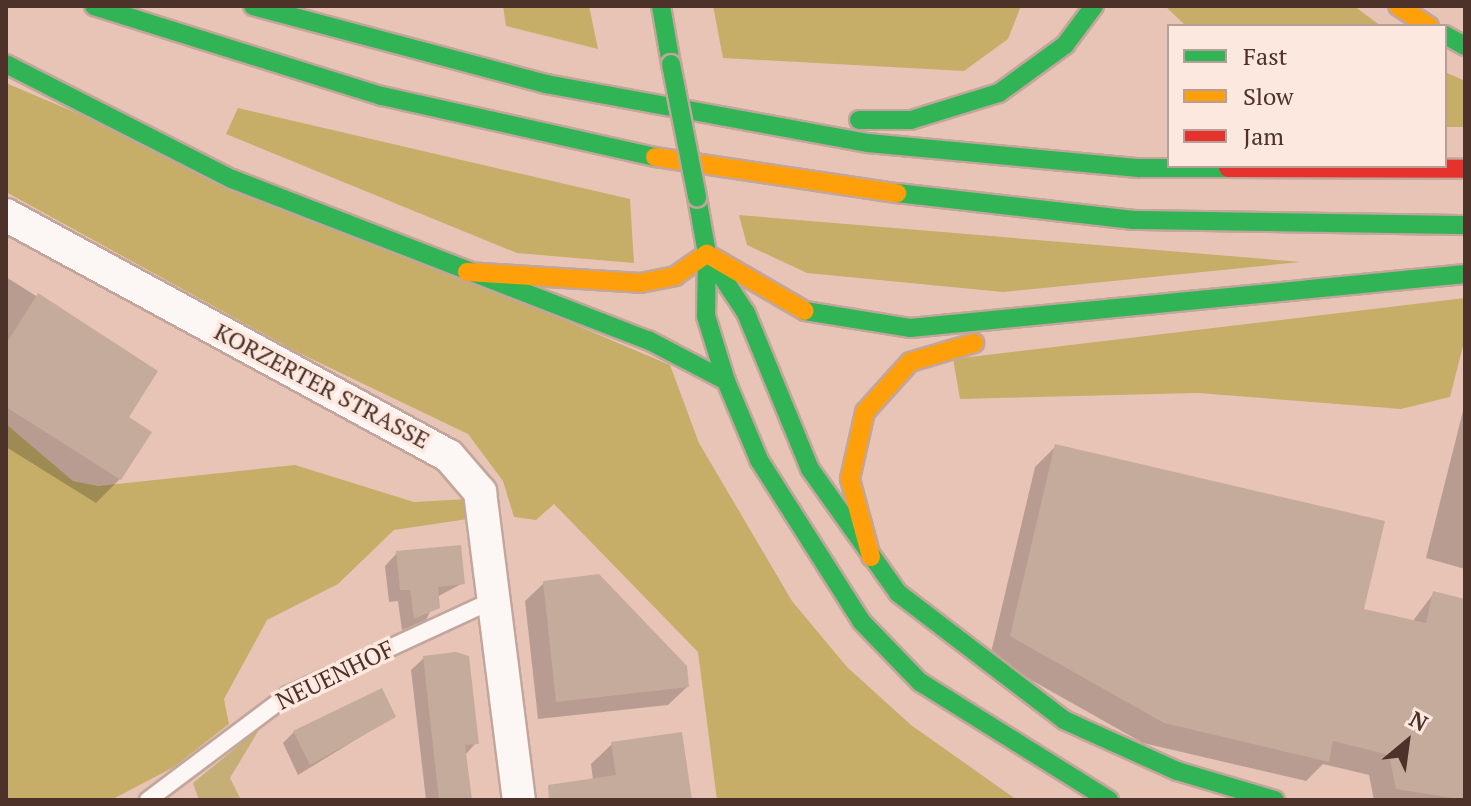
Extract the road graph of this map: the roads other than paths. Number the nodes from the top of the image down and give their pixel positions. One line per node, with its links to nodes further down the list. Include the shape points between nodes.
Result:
1 (94, 6): 13 (main road, via 382,96 728,173 1133,220)
2 (253, 6): 10 (main road, via 465,65)
3 (661, 6): 14 (main road, bridge)
4 (1094, 6): 10 (main road, via 1031,73 958,109 911,120)
5 (1398, 6): 6 (main road)
6 (1426, 24)
7 (1447, 36): 8 (main road)
8 (1465, 46)
9 (6, 64): 15 (main road, via 232,179)
10 (729, 121): 11 (main road, via 995,158 1139,168)
11 (1465, 169)
12 (6, 215): 20 (street, KORZERTER STRASSE, via 449,456 480,492)
13 (1465, 225)
14 (707, 254): 15 (main road, via 675,276 640,283); 17 (main road, via 770,295 833,321 910,328); 18 (main road, via 706,316); 19 (main road, via 746,313 798,446)
15 (467, 272): 18 (main road, via 648,340)
16 (1465, 274): 17 (main road)
17 (1041, 318): 19 (main road, via 921,356 879,390 851,463)
18 (726, 381): 23 (main road, via 759,460 861,621 920,682)
19 (871, 557): 24 (main road, via 957,645 1064,720 1177,771)
20 (496, 599): 21 (lane, NEUENHOF, via 288,695); 22 (street, KORZERTER STRASSE)
21 (148, 800)
22 (519, 800)
23 (1109, 800)
24 (1275, 800)

